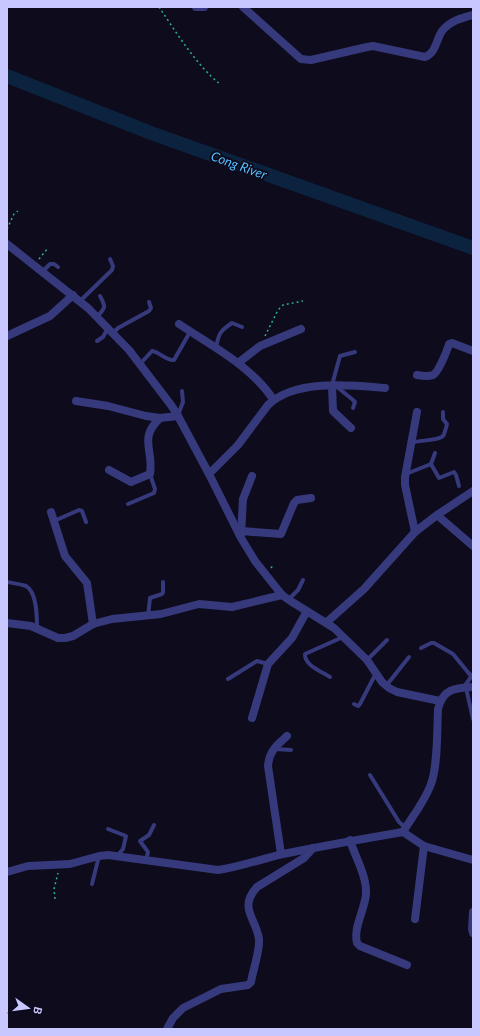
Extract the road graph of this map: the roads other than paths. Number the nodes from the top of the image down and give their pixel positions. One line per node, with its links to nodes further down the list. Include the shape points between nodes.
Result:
1 (196, 7): 2 (street)
2 (204, 7)
3 (243, 7): 4 (street, via 301,59 311,60 373,46 425,57 432,52 448,25 455,20)
4 (473, 15)
5 (7, 244): 8 (street)
6 (110, 259): 10 (lane, via 112,270)
7 (58, 267): 8 (lane, via 50,264)
8 (42, 271): 10 (street)
9 (100, 296): 12 (lane, via 105,307)
10 (76, 298): 12 (street); 18 (street, via 50,316)
11 (149, 302): 16 (lane, via 149,311)
12 (97, 317): 16 (street)
13 (178, 324): 17 (street)
14 (242, 327): 20 (lane, via 232,323 221,331)
15 (301, 329): 23 (street, via 260,346)
16 (111, 330): 19 (lane); 24 (street)
17 (190, 332): 20 (street); 24 (lane, via 174,360 152,351)
18 (7, 336)
19 (97, 341)
20 (216, 348): 23 (street)
21 (471, 349): 25 (street, via 449,344 436,373 431,376)
22 (355, 352): 26 (lane, via 340,356)
23 (238, 363): 29 (street)
24 (140, 364): 34 (street)
25 (417, 375)
26 (334, 386): 27 (street); 29 (street, via 301,388); 31 (lane, via 353,400); 36 (street, via 333,411)
27 (385, 388)
28 (182, 391): 34 (lane, via 183,402)
29 (273, 399): 42 (street, via 238,445)
30 (76, 401): 35 (street)
31 (353, 408)
32 (417, 412): 37 (street)
33 (443, 412): 37 (lane, via 443,419 447,424 440,439)
34 (178, 416): 35 (street); 42 (street)
35 (160, 418): 41 (street, via 153,424 148,438)
36 (351, 428)
37 (411, 443): 43 (street)
38 (435, 453): 39 (lane)
39 (431, 464): 43 (lane); 45 (lane, via 439,478 454,472)
40 (109, 470): 41 (street, via 131,482)
41 (150, 474): 48 (lane, via 154,493)
42 (209, 474): 54 (street)
43 (405, 474): 53 (street)
44 (252, 476): 54 (street, via 243,499)
45 (459, 486)
46 (473, 491): 50 (street)
47 (311, 498): 54 (street, via 294,502 281,534)
48 (128, 504)
49 (51, 512): 51 (street)
50 (437, 515): 53 (street); 55 (street)
51 (54, 522): 52 (lane, via 79,510 82,511); 64 (street, via 65,556 87,583)
52 (86, 522)
53 (415, 532): 62 (street, via 364,589)
54 (241, 534): 59 (street, via 255,561)
55 (473, 546)
56 (303, 580): 59 (lane, via 298,590)
57 (7, 582): 65 (lane, via 26,586 32,593 36,606)
58 (163, 582): 61 (lane, via 162,594 150,598)
59 (285, 597): 60 (street); 61 (street, via 232,607 199,604)
60 (307, 611): 62 (street); 71 (street, via 292,638)
61 (148, 616): 64 (street, via 112,619)
62 (327, 622): 66 (street)
63 (7, 623): 65 (street)
64 (93, 624): 65 (street, via 65,638)
65 (37, 628)
66 (344, 637): 70 (street); 74 (lane, via 305,654 307,662)
67 (387, 640): 70 (lane)
68 (421, 648): 73 (lane, via 434,643 454,654)
69 (409, 657): 76 (lane)
70 (367, 660): 72 (street)
71 (268, 664): 75 (lane, via 257,661); 80 (street)
72 (376, 673): 76 (street); 79 (lane, via 360,704)
73 (472, 675): 77 (lane)
74 (330, 677)
75 (228, 679)
76 (386, 686): 78 (street, via 397,692)
77 (468, 687): 78 (street, via 451,690); 81 (lane)
78 (440, 701): 88 (street, via 432,783)
79 (354, 704)
80 (252, 718)
81 (473, 718)
82 (287, 736): 83 (street)
83 (273, 749): 84 (lane); 92 (street, via 268,766)
84 (291, 750)
85 (370, 774): 88 (lane)
86 (154, 825): 95 (lane, via 149,835 140,841 148,852)
87 (108, 829): 94 (lane, via 126,836 123,849)
88 (404, 830): 89 (street); 90 (street)
89 (350, 840): 91 (street); 102 (street, via 366,886 365,901 356,934 357,943)
90 (424, 846): 96 (street); 100 (street)
91 (313, 848): 92 (street); 103 (street, via 304,858 257,887 252,893 248,906 259,944 251,982 248,985 221,989 183,1008 172,1018)
92 (282, 854): 95 (street, via 218,870)
93 (99, 856): 94 (street); 97 (street, via 70,864 28,866); 98 (lane)
94 (117, 856): 95 (street)
95 (146, 860)
96 (473, 860)
97 (7, 872)
98 (92, 884)
99 (473, 912): 101 (street)
100 (415, 919)
101 (473, 933)
102 (407, 965)
103 (167, 1029)

